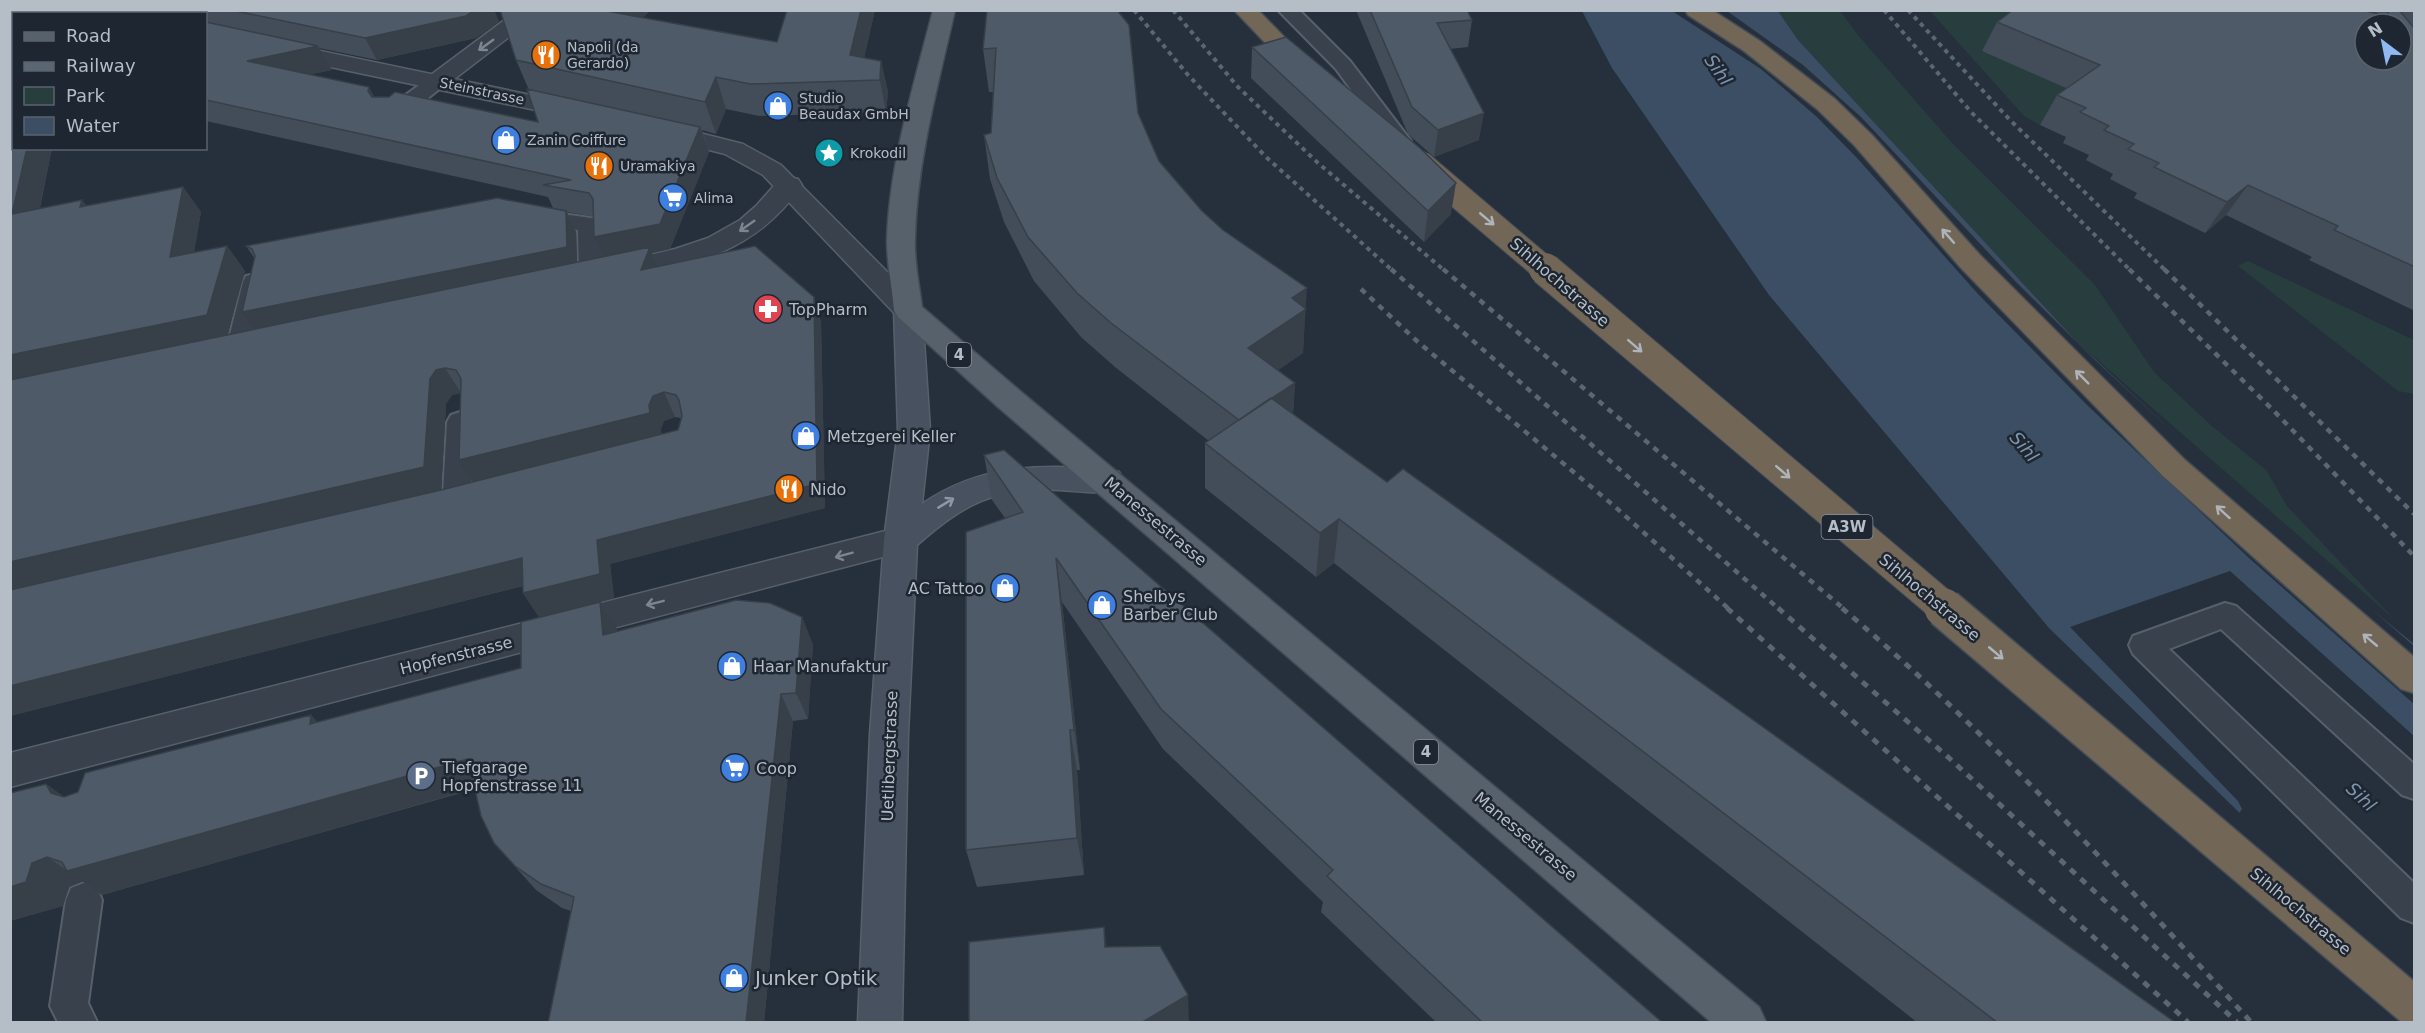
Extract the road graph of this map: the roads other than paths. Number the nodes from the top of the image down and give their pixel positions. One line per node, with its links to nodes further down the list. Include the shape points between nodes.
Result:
1 (533, 10): 7 (street, one-way to 7)
2 (944, 10): 16 (main road, via 917,128 903,219 901,239)
3 (1245, 10): 27 (highway, Sihlhochstrasse / A3W, one-way to 27, bridge, via 1281,46)
4 (1287, 10): 12 (lane, via 1343,65)
5 (1696, 10): 22 (highway, one-way to 5, via 2174,468 1970,261 1826,104 1752,46)
6 (207, 34): 7 (street, Steinstrasse)
7 (436, 82): 8 (lane); 9 (street, Steinstrasse)
8 (394, 114)
9 (592, 115)
10 (638, 125): 11 (street, via 734,148 764,164)
11 (789, 185): 15 (street, one-way to 15, via 750,226 717,245 687,256); 16 (street)
12 (1447, 199)
13 (518, 214): 15 (lane, via 590,224)
14 (256, 277): 17 (lane)
15 (579, 279)
16 (908, 310): 19 (main road, Manessestrasse / 4); 21 (main road, Uetlibergstrasse, via 914,430)
17 (239, 350)
18 (461, 404): 20 (lane, via 469,498)
19 (1108, 481): 21 (main road, one-way to 19, via 943,504 991,482 1043,477); 30 (main road, Manessestrasse / 4)
20 (413, 511)
21 (901, 540): 23 (street, Hopfenstrasse, one-way to 23, via 456,655 106,759); 29 (main road, Uetlibergstrasse, via 889,734)
22 (2415, 678)
23 (10, 770)
24 (2415, 784): 26 (lane, via 2225,615 2144,645)
25 (84, 900): 28 (lane, via 69,1006)
26 (2415, 906)
27 (2415, 1007)
28 (78, 1023)
29 (880, 1023)
30 (1744, 1023)

